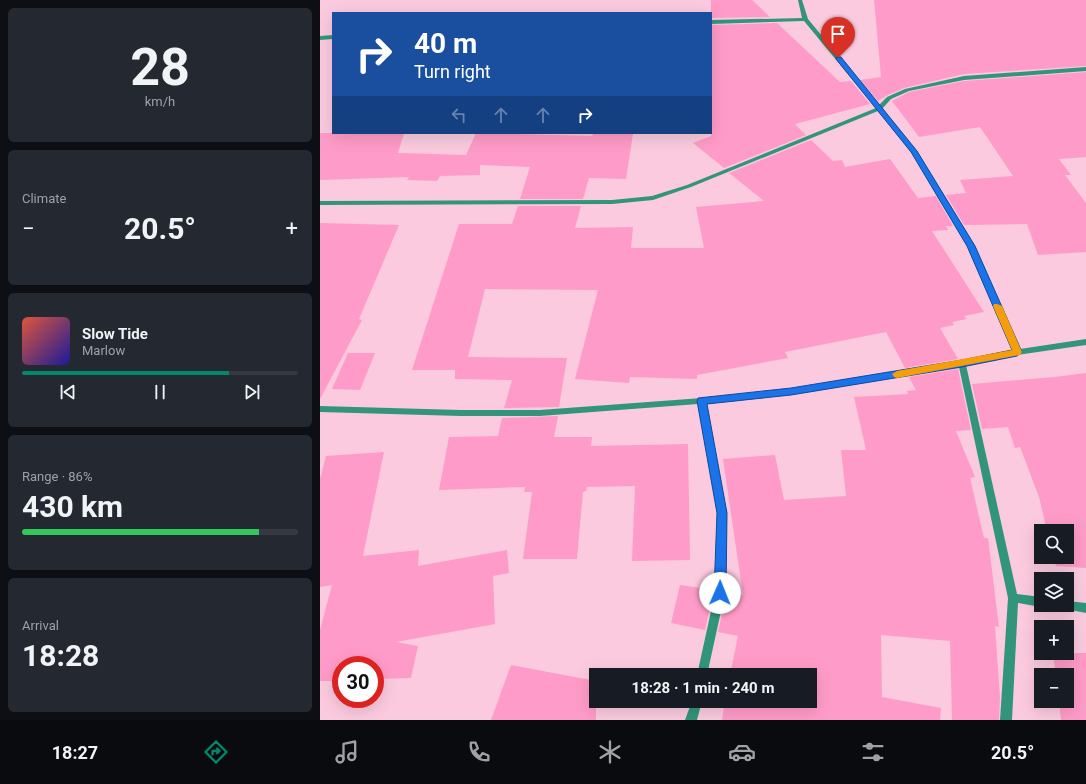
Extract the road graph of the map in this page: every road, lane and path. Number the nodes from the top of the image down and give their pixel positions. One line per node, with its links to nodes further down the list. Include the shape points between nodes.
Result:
1 (800, 0): 2 (street)
2 (805, 18): 3 (street); 7 (street)
3 (712, 22)
4 (332, 37): 5 (street)
5 (320, 38)
6 (1086, 69): 7 (street, via 964,78 907,90 889,98)
7 (879, 109): 8 (street, via 690,186 653,198 612,202); 10 (street, via 914,151 971,246)
8 (320, 203)
9 (1086, 342): 10 (street)
10 (1017, 352): 11 (street)
11 (962, 364): 12 (street, via 791,392); 14 (street)
12 (702, 401): 13 (street, via 540,413); 18 (street, via 722,513 720,593)
13 (320, 409)
14 (1013, 598): 15 (street); 21 (street)
15 (1034, 601)
16 (1074, 606): 17 (street)
17 (1086, 608)
18 (704, 668)
19 (694, 708): 20 (street)
20 (691, 720)
21 (1006, 720)

